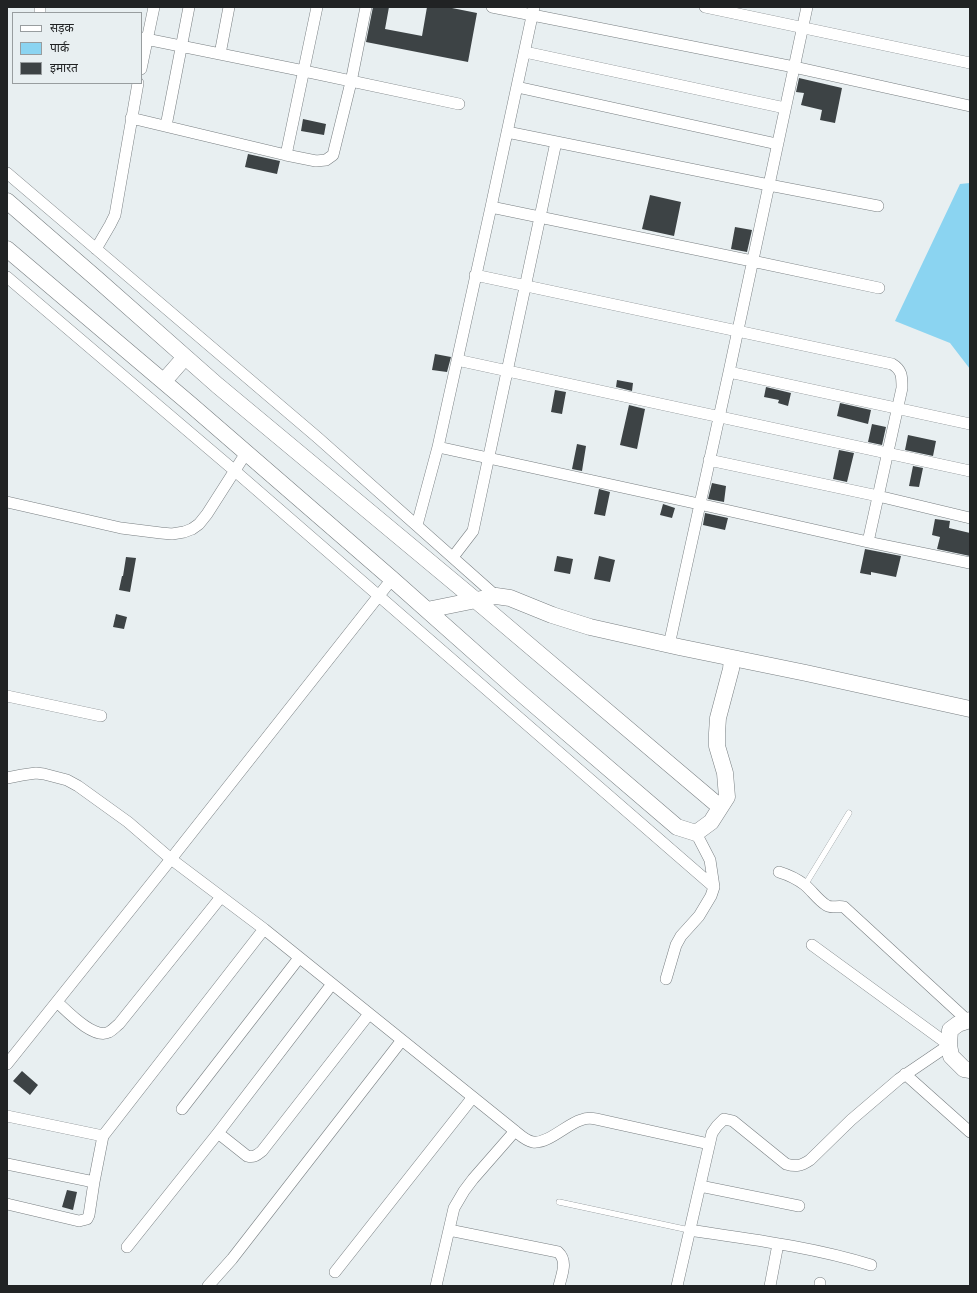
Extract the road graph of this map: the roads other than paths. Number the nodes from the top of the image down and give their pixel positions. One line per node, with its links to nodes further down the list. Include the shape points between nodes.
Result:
1 (154, 7): 11 (street)
2 (189, 7): 12 (street)
3 (229, 7): 14 (street)
4 (317, 7): 18 (street)
5 (366, 7): 19 (street)
6 (492, 7): 9 (street)
7 (705, 7): 10 (street)
8 (806, 7): 10 (street)
9 (533, 11): 13 (street); 17 (street)
10 (802, 27): 16 (street); 17 (street)
11 (144, 39): 12 (street); 15 (street)
12 (182, 46): 14 (street); 26 (street)
13 (524, 52): 21 (street); 24 (street)
14 (220, 54): 18 (street)
15 (142, 59)
16 (970, 63)
17 (794, 66): 23 (street); 24 (street)
18 (304, 71): 19 (street); 30 (street)
19 (352, 82): 22 (street); 30 (street, via 332,154 326,160 316,161)
20 (138, 84): 25 (street)
21 (517, 87): 27 (street); 29 (street)
22 (459, 104)
23 (970, 106)
24 (785, 108): 29 (street)
25 (131, 118): 26 (street); 38 (street, via 115,215)
26 (166, 126): 30 (street)
27 (508, 132): 28 (street); 35 (street)
28 (556, 142): 32 (street); 36 (street)
29 (777, 144): 32 (street)
30 (286, 156)
31 (7, 173): 38 (street)
32 (768, 185): 34 (street); 39 (street)
33 (7, 201): 45 (street)
34 (878, 206)
35 (491, 208): 36 (street); 40 (street)
36 (540, 218): 39 (street); 42 (street)
37 (7, 249): 49 (street)
38 (96, 249): 64 (street)
39 (752, 260): 43 (street); 44 (street)
40 (475, 275): 42 (street); 46 (street)
41 (7, 277): 58 (street)
42 (525, 286): 44 (street); 47 (street)
43 (879, 288)
44 (738, 331): 48 (street); 50 (street, via 892,364 898,368 902,376)
45 (184, 357): 49 (street); 71 (street)
46 (457, 360): 47 (street); 53 (street)
47 (507, 371): 51 (street); 56 (street)
48 (729, 372): 50 (street); 51 (street)
49 (164, 382): 54 (street)
50 (898, 409): 52 (street); 55 (street)
51 (719, 416): 55 (street); 57 (street)
52 (970, 424)
53 (438, 447): 56 (street); 64 (street)
54 (246, 453): 58 (street); 68 (street)
55 (888, 454): 59 (street); 60 (street)
56 (488, 458): 62 (street); 66 (street, via 473,531)
57 (709, 460): 60 (street); 62 (street)
58 (235, 471): 61 (street, via 199,524 184,532 172,534 121,528); 69 (street)
59 (970, 471)
60 (878, 496): 63 (street); 65 (street)
61 (7, 502)
62 (700, 504): 65 (street); 73 (street)
63 (970, 518)
64 (417, 525): 66 (street)
65 (868, 542): 67 (street)
66 (453, 557): 70 (street)
67 (970, 563)
68 (392, 579): 69 (street); 72 (street)
69 (379, 596): 82 (street); 85 (street)
70 (496, 596): 71 (street); 73 (street, via 515,600 590,627)
71 (476, 601): 72 (street); 79 (street)
72 (427, 610): 81 (street, via 677,827)
73 (669, 645): 74 (street)
74 (732, 658): 76 (street); 79 (street, via 718,718 717,746 727,791 727,797)
75 (7, 696): 77 (street)
76 (970, 709)
77 (101, 716)
78 (7, 778): 82 (street, via 36,774 67,780 128,822)
79 (720, 807): 81 (street, via 711,822)
80 (849, 814): 84 (lane)
81 (696, 833): 85 (street, via 710,860)
82 (171, 859): 86 (street); 92 (street)
83 (779, 872): 84 (street, via 792,876)
84 (805, 885): 94 (street, via 826,906 844,907)
85 (714, 887): 90 (street, via 699,916 676,945)
86 (221, 896): 87 (street); 92 (street, via 119,1024 109,1032 96,1033 89,1029)
87 (264, 929): 89 (street); 106 (street)
88 (812, 945): 96 (street)
89 (299, 958): 91 (street); 101 (street)
90 (666, 979)
91 (332, 984): 93 (street); 105 (street)
92 (57, 1002): 97 (street)
93 (369, 1014): 95 (street); 105 (street, via 256,1156 247,1156)
94 (969, 1019): 96 (street, via 950,1030)
95 (402, 1040): 100 (street); 120 (street, via 232,1259)
96 (949, 1045): 98 (street, via 951,1056); 99 (street)
97 (7, 1064)
98 (968, 1071)
99 (905, 1074): 104 (street); 107 (street, via 802,1165 786,1164 741,1126 729,1120 724,1120 716,1126)
100 (473, 1097): 103 (street); 119 (street)
101 (182, 1109)
102 (7, 1116): 106 (street)
103 (515, 1131): 107 (street, via 531,1142 538,1142 588,1118); 114 (street, via 464,1191 454,1208)
104 (970, 1132)
105 (218, 1133): 117 (street)
106 (103, 1136): 109 (street)
107 (709, 1144): 110 (street)
108 (7, 1164): 109 (street)
109 (94, 1182): 112 (street, via 87,1220 79,1221)
110 (700, 1186): 113 (street); 115 (street)
111 (559, 1202): 115 (lane)
112 (7, 1204)
113 (799, 1206)
114 (448, 1230): 121 (street); 122 (street, via 558,1252 564,1261)
115 (689, 1230): 116 (street); 123 (street)
116 (778, 1244): 118 (street); 124 (street)
117 (126, 1247)
118 (871, 1265)
119 (335, 1272)
120 (208, 1286)
121 (436, 1286)
122 (559, 1286)
123 (677, 1286)
124 (770, 1286)

